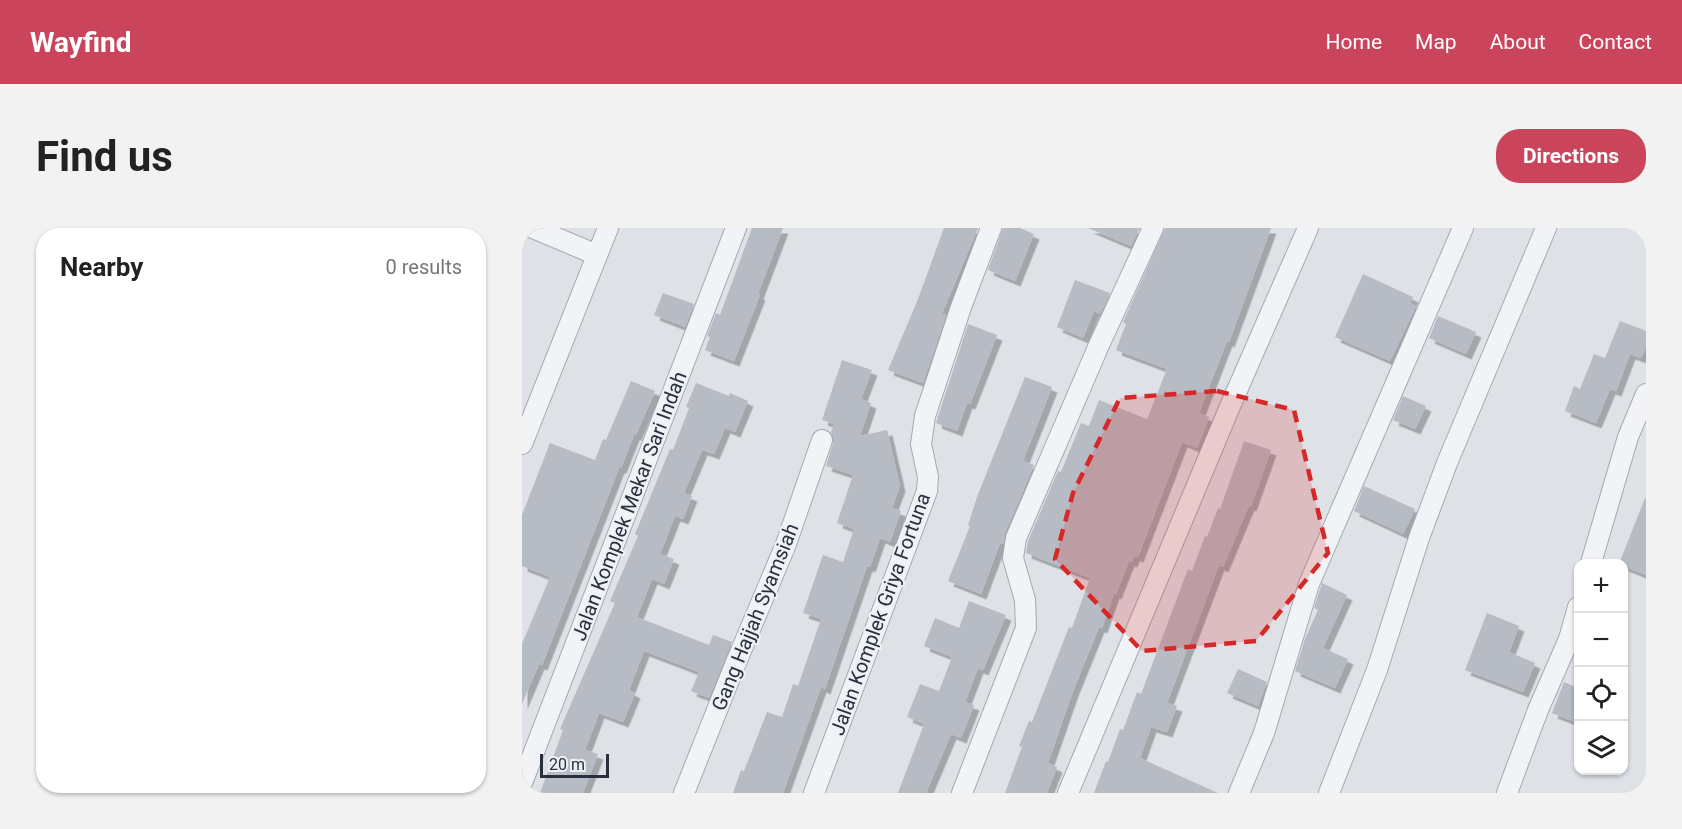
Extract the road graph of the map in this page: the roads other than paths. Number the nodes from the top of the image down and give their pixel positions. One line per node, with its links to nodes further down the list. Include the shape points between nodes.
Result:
1 (533, 228): 9 (street)
2 (608, 228): 9 (street)
3 (736, 228): 15 (street, Jalan Komplek Mekar Sari Indah)
4 (991, 228): 17 (street, Jalan Komplek Griya Fortuna, via 960,307 925,416 921,444 927,491)
5 (1153, 228): 18 (street, via 1016,538 1013,558 1025,600 1026,628)
6 (1308, 228): 19 (street)
7 (1463, 228): 20 (street, via 1308,584 1264,733)
8 (1546, 228): 21 (street, via 1447,463 1377,670)
9 (597, 255): 12 (street)
10 (1646, 394): 13 (street, via 1628,437)
11 (822, 440): 16 (street, Gang Hajjah Syamsiah, via 786,544)
12 (522, 444)
13 (1592, 559)
14 (1576, 613): 22 (street)
15 (522, 783)
16 (684, 793)
17 (814, 793)
18 (962, 793)
19 (1068, 793)
20 (1239, 793)
21 (1329, 793)
22 (1507, 793)

